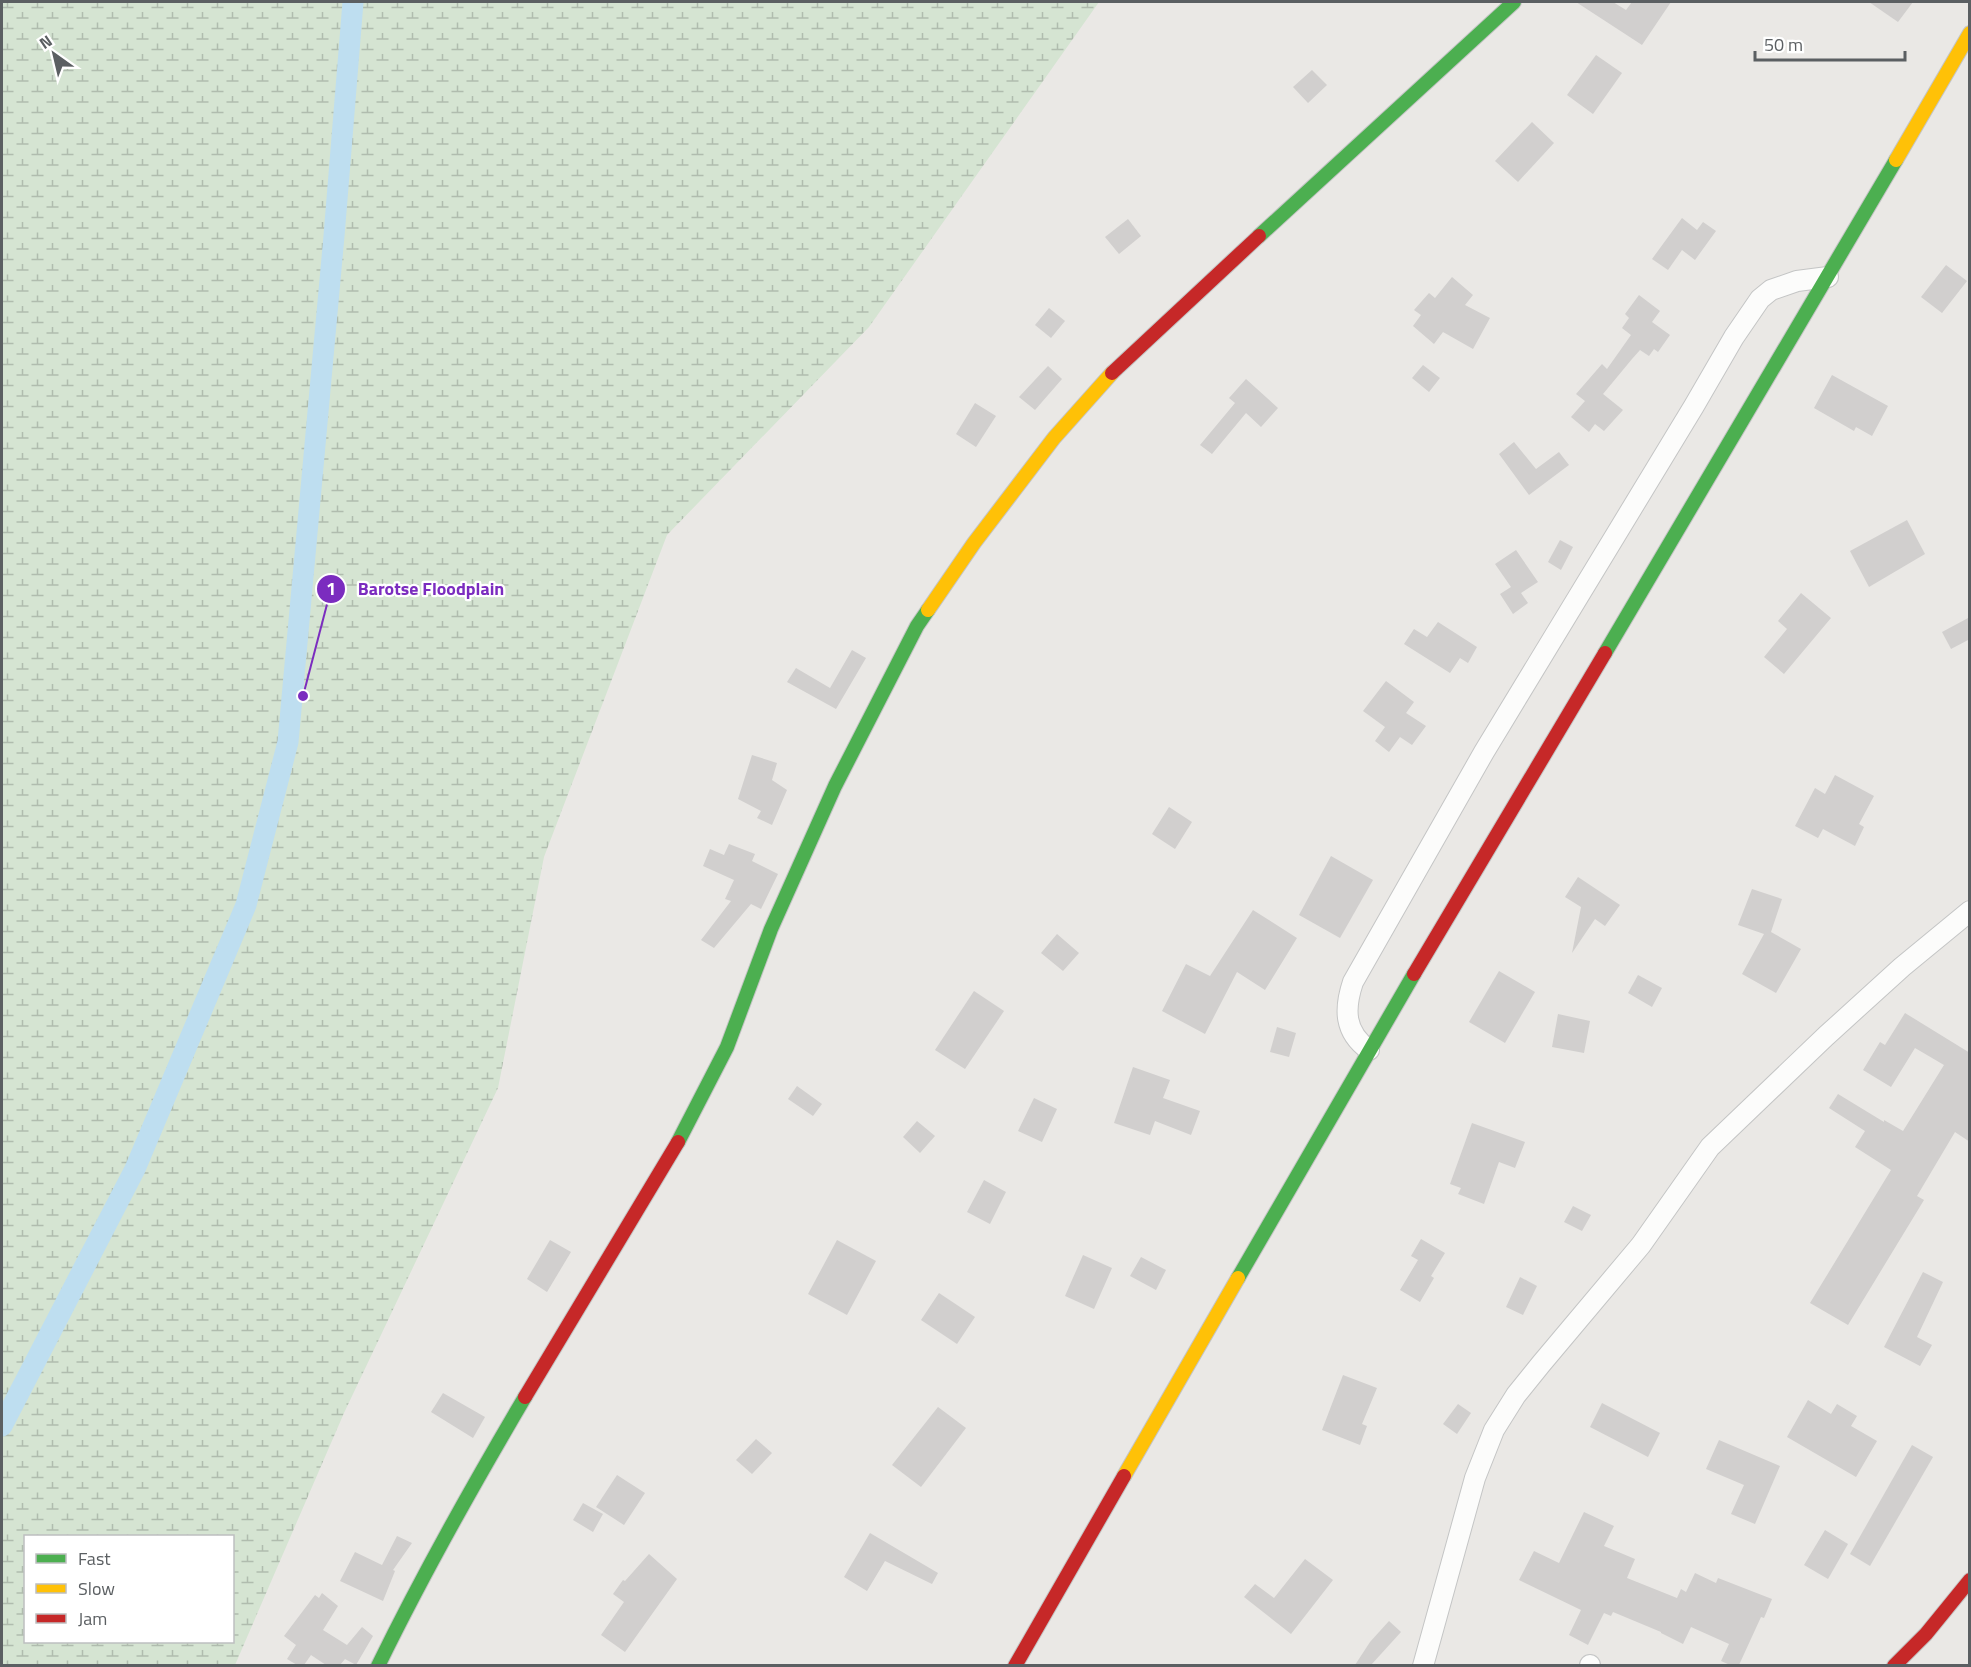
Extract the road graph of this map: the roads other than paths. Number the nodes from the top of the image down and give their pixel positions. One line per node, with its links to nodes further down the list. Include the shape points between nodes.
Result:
1 (1514, 2): 7 (street, via 1113,372 1053,438 917,626 835,786 771,930 727,1047 683,1133 478,1477)
2 (1970, 33): 3 (street)
3 (1828, 277): 5 (street); 5 (street, via 1781,286 1760,299 1484,752 1353,982 1347,999 1350,1025 1359,1043)
4 (1970, 911): 9 (street, via 1876,990 1710,1148 1641,1245 1516,1395 1494,1430 1475,1478)
5 (1369, 1050): 8 (street)
6 (1970, 1580): 10 (street, via 1926,1634)
7 (378, 1665)
8 (1015, 1665)
9 (1423, 1665)
10 (1894, 1665)

